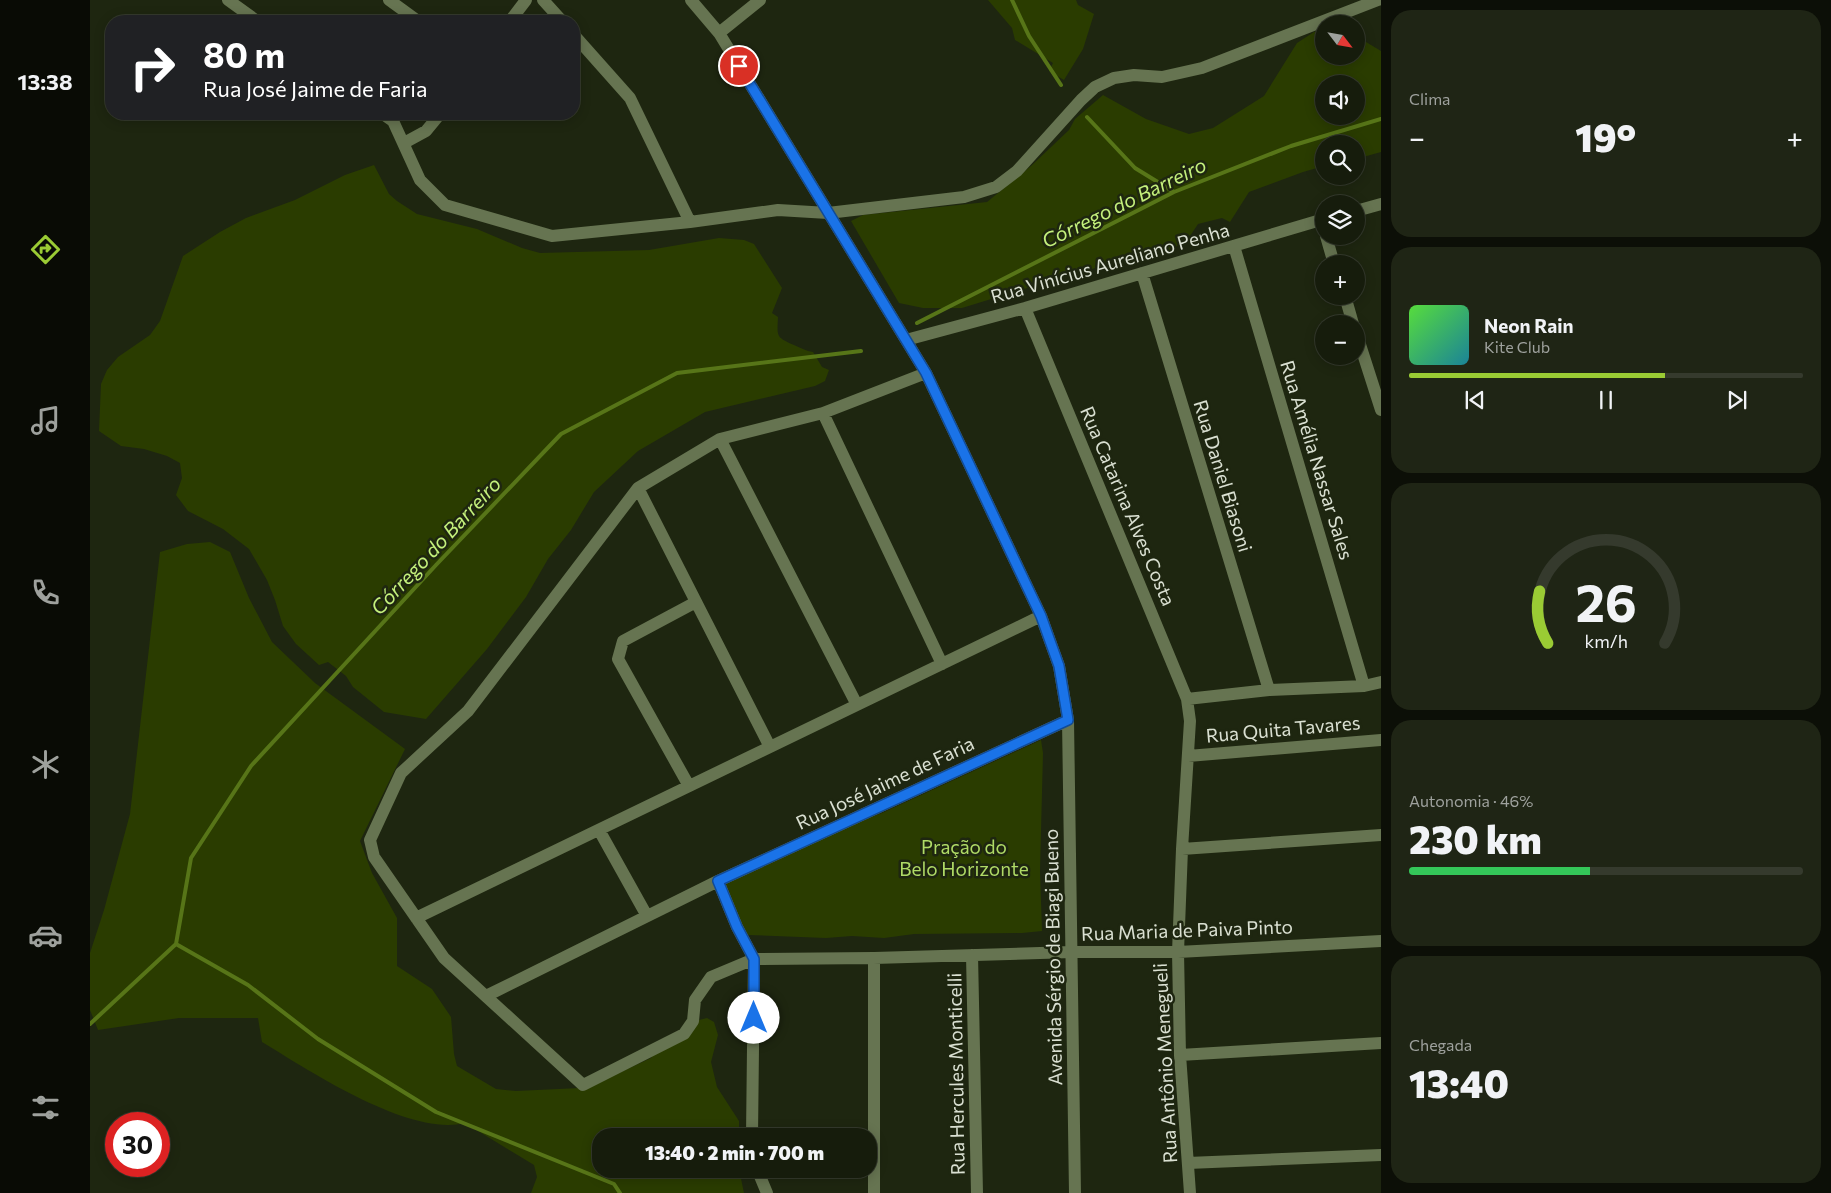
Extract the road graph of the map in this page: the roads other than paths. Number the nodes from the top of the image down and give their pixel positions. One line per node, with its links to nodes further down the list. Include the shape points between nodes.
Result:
1 (228, 0): 8 (street)
2 (389, 0): 9 (street)
3 (526, 0): 10 (street)
4 (543, 0): 11 (street)
5 (691, 0): 12 (street, Avenida Sérgio de Biagi Bueno)
6 (760, 0): 12 (street)
7 (1378, 0): 19 (street, via 1202,68 1162,76 1114,78 1095,87 1017,171 996,187 964,197)
8 (249, 15)
9 (410, 15)
10 (515, 15)
11 (557, 15)
12 (719, 33): 19 (street, Avenida Sérgio de Biagi Bueno)
13 (580, 42): 20 (street, via 630,98)
14 (392, 120): 16 (street)
15 (435, 120): 16 (street, via 426,131)
16 (404, 143): 20 (street, via 420,180 445,205 552,236)
17 (1381, 204): 18 (street)
18 (1365, 208)
19 (828, 214): 20 (street, via 778,210); 25 (street, Avenida Sérgio de Biagi Bueno)
20 (690, 222)
21 (1315, 225): 22 (street, Rua Vinícius Aureliano Penha)
22 (1234, 246): 23 (street, Rua Vinícius Aureliano Penha); 36 (street, Rua Amélia Nassar Sales)
23 (1142, 273): 24 (street, Rua Vinícius Aureliano Penha); 37 (street, Rua Daniel Biasoni)
24 (1025, 308): 25 (street, Rua Vinícius Aureliano Penha); 38 (street, Rua Catarina Alves Costa)
25 (906, 340): 27 (street, Avenida Sérgio de Biagi Bueno)
26 (1365, 360): 28 (street)
27 (926, 373): 29 (street); 33 (street, Avenida Sérgio de Biagi Bueno)
28 (1381, 410)
29 (823, 413): 30 (street); 34 (street)
30 (720, 438): 31 (street); 39 (street)
31 (638, 488): 32 (street); 51 (street, via 468,711 401,773 370,840 374,858)
32 (696, 602): 43 (street); 45 (street, via 623,641 618,659)
33 (1041, 616): 34 (street); 40 (street, Avenida Sérgio de Biagi Bueno, via 1059,666)
34 (942, 664): 39 (street)
35 (1381, 682): 36 (street)
36 (1364, 686): 37 (street)
37 (1269, 690): 38 (street)
38 (1187, 699): 41 (street, Rua Catarina Alves Costa)
39 (857, 705): 43 (street)
40 (1068, 720): 49 (street, Rua José Jaime de Faria); 53 (street, Avenida Sérgio de Biagi Bueno)
41 (1190, 721): 44 (street, Rua Antônio Menegueli)
42 (1381, 740): 44 (street, Rua Quita Tavares)
43 (770, 747): 45 (street)
44 (1188, 756): 48 (street, Rua Antônio Menegueli)
45 (689, 786): 46 (street)
46 (599, 830): 50 (street); 51 (street)
47 (1381, 834): 48 (street)
48 (1182, 849): 54 (street, Rua Antônio Menegueli)
49 (718, 881): 50 (street, Rua José Jaime de Faria); 57 (street)
50 (647, 916): 58 (street, Rua José Jaime de Faria)
51 (416, 918): 58 (street, via 444,958)
52 (1381, 941): 54 (street, Rua Maria de Paiva Pinto)
53 (1072, 952): 54 (street, Rua Maria de Paiva Pinto); 55 (street, Rua Maria de Paiva Pinto); 68 (street, Avenida Sérgio de Biagi Bueno)
54 (1178, 952): 60 (street, Rua Antônio Menegueli)
55 (972, 955): 56 (street, Rua Maria de Paiva Pinto); 67 (street, Rua Hercules Monticelli)
56 (874, 958): 57 (street, Rua Maria de Paiva Pinto); 66 (street)
57 (754, 959): 58 (street, via 710,977 696,1000 693,1020 684,1034 583,1085); 61 (street)
58 (486, 996)
59 (1381, 1043): 60 (street)
60 (1180, 1055): 63 (street, Rua Antônio Menegueli)
61 (752, 1128)
62 (1381, 1155): 63 (street)
63 (1188, 1163): 69 (street, Rua Antônio Menegueli)
64 (761, 1178): 65 (street)
65 (767, 1193)
66 (874, 1193)
67 (977, 1193)
68 (1075, 1193)
69 (1190, 1193)

